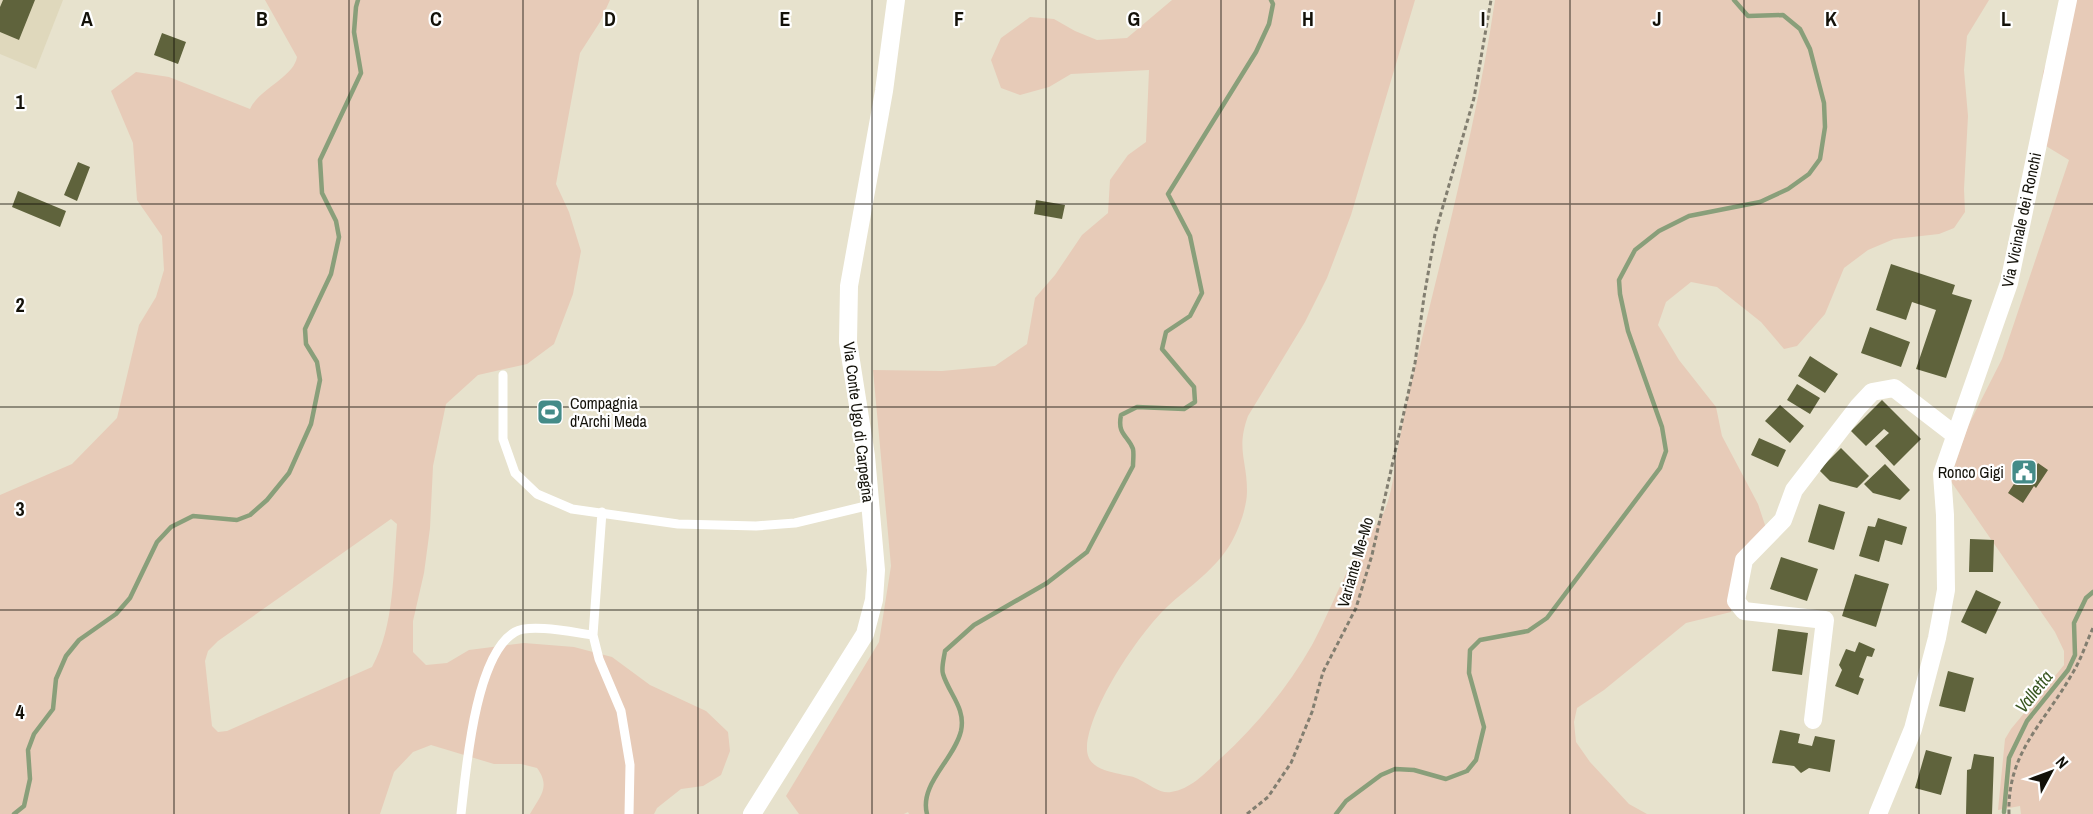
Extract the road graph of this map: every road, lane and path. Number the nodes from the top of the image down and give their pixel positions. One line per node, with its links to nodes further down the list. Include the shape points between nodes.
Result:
1 (896, 0): 6 (street, Via Conte Ugo di Carpegna, via 849,286 848,342)
2 (1491, 0): 14 (path, Variante Me-Mo, via 1474,98 1435,234 1415,363 1382,515 1356,608 1323,672 1291,763 1268,796)
3 (2068, 0): 5 (street, Via Vicinale dei Ronchi, via 2009,283)
4 (503, 375): 7 (lane, via 503,439 515,473 537,494 572,509)
5 (1955, 435): 10 (street, via 1894,388 1872,392 1794,490 1783,520 1744,560 1736,601 1744,611 1825,620); 15 (street, Via Vicinale dei Ronchi, via 1942,474 1946,590 1937,638 1913,729)
6 (870, 506): 7 (lane, via 795,523 756,526 678,524); 13 (street, Via Conte Ugo di Carpegna, via 876,570 874,600 865,634)
7 (602, 512): 9 (lane)
8 (2093, 628): 16 (path, via 2073,673 2018,760 2010,783)
9 (593, 635): 11 (lane, via 543,628 517,631 499,646 482,687 471,730); 12 (lane, via 621,711 630,765)
10 (1813, 720)
11 (461, 814)
12 (629, 814)
13 (752, 814)
14 (1247, 814)
15 (1878, 814)
16 (2009, 814)

